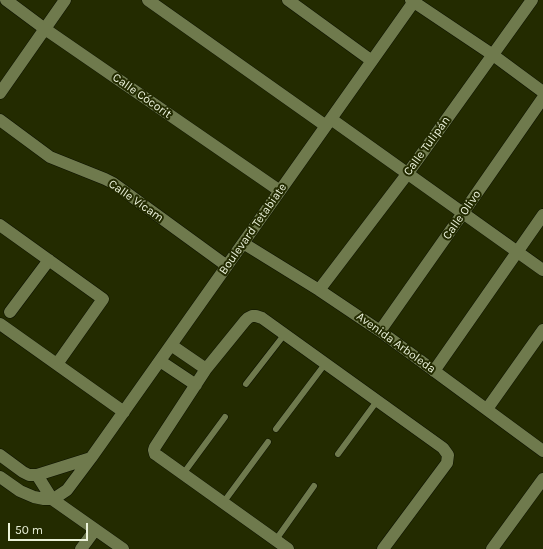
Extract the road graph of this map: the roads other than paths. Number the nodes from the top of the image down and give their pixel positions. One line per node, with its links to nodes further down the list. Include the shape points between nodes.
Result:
1 (6, 0): 7 (street, Calle Cócorit)
2 (65, 0): 7 (street)
3 (148, 0): 14 (street)
4 (288, 0): 9 (street)
5 (532, 0): 8 (street, Calle Tulipán)
6 (413, 1): 8 (street); 9 (street, Boulevard Tetabiate)
7 (45, 29): 11 (street); 16 (street, Calle Cócorit)
8 (493, 55): 10 (street); 15 (street, Calle Tulipán)
9 (372, 61): 14 (street, Boulevard Tetabiate)
10 (543, 92)
11 (0, 93)
12 (543, 98): 17 (street, Calle Olivo)
13 (0, 120): 23 (street, Calle Vícam, via 50,157 113,183)
14 (328, 123): 15 (street); 16 (street, Boulevard Tetabiate)
15 (408, 173): 17 (street); 25 (street, Calle Tulipán)
16 (280, 191): 20 (street, Boulevard Tetabiate)
17 (463, 213): 21 (street); 29 (street, Calle Olivo)
18 (543, 215): 21 (street)
19 (0, 225): 22 (street)
20 (243, 243): 23 (street, Boulevard Tetabiate); 25 (street, Avenida Arboleda)
21 (517, 252): 24 (street); 36 (street)
22 (49, 260): 26 (street); 33 (street, via 103,299)
23 (227, 266): 31 (street, Boulevard Tetabiate)
24 (543, 270)
25 (319, 290): 29 (street, Avenida Arboleda)
26 (10, 312)
27 (0, 324): 33 (street)
28 (543, 330): 40 (street)
29 (380, 331): 36 (street, Avenida Arboleda)
30 (284, 335): 34 (street); 35 (street, via 262,318 252,316); 37 (lane)
31 (171, 345): 32 (street, Boulevard Tetabiate); 35 (street)
32 (160, 361): 38 (street); 41 (street, Boulevard Tetabiate)
33 (57, 364): 41 (street)
34 (325, 364): 39 (street); 43 (lane)
35 (206, 369): 38 (street)
36 (434, 371): 40 (street, Avenida Arboleda)
37 (246, 384)
38 (196, 385): 49 (street, via 154,450 155,454)
39 (377, 401): 46 (lane); 61 (street, via 448,454 447,463)
40 (487, 409): 45 (street, Avenida Arboleda)
41 (124, 412): 48 (street, Boulevard Tetabiate)
42 (225, 417): 49 (lane)
43 (276, 429)
44 (268, 442): 55 (lane)
45 (543, 451)
46 (338, 454)
47 (0, 456): 50 (street, via 23,472)
48 (91, 458): 50 (street); 54 (street, Boulevard Tetabiate, via 67,490)
49 (183, 474): 55 (street)
50 (37, 475): 54 (street)
51 (0, 476): 54 (street, via 34,498)
52 (543, 479): 62 (street)
53 (314, 486): 57 (lane)
54 (52, 499): 56 (street)
55 (224, 503): 57 (street)
56 (95, 530): 58 (street); 59 (street)
57 (275, 540): 60 (street)
58 (81, 549)
59 (123, 549)
60 (288, 549)
61 (382, 549)
62 (492, 549)

